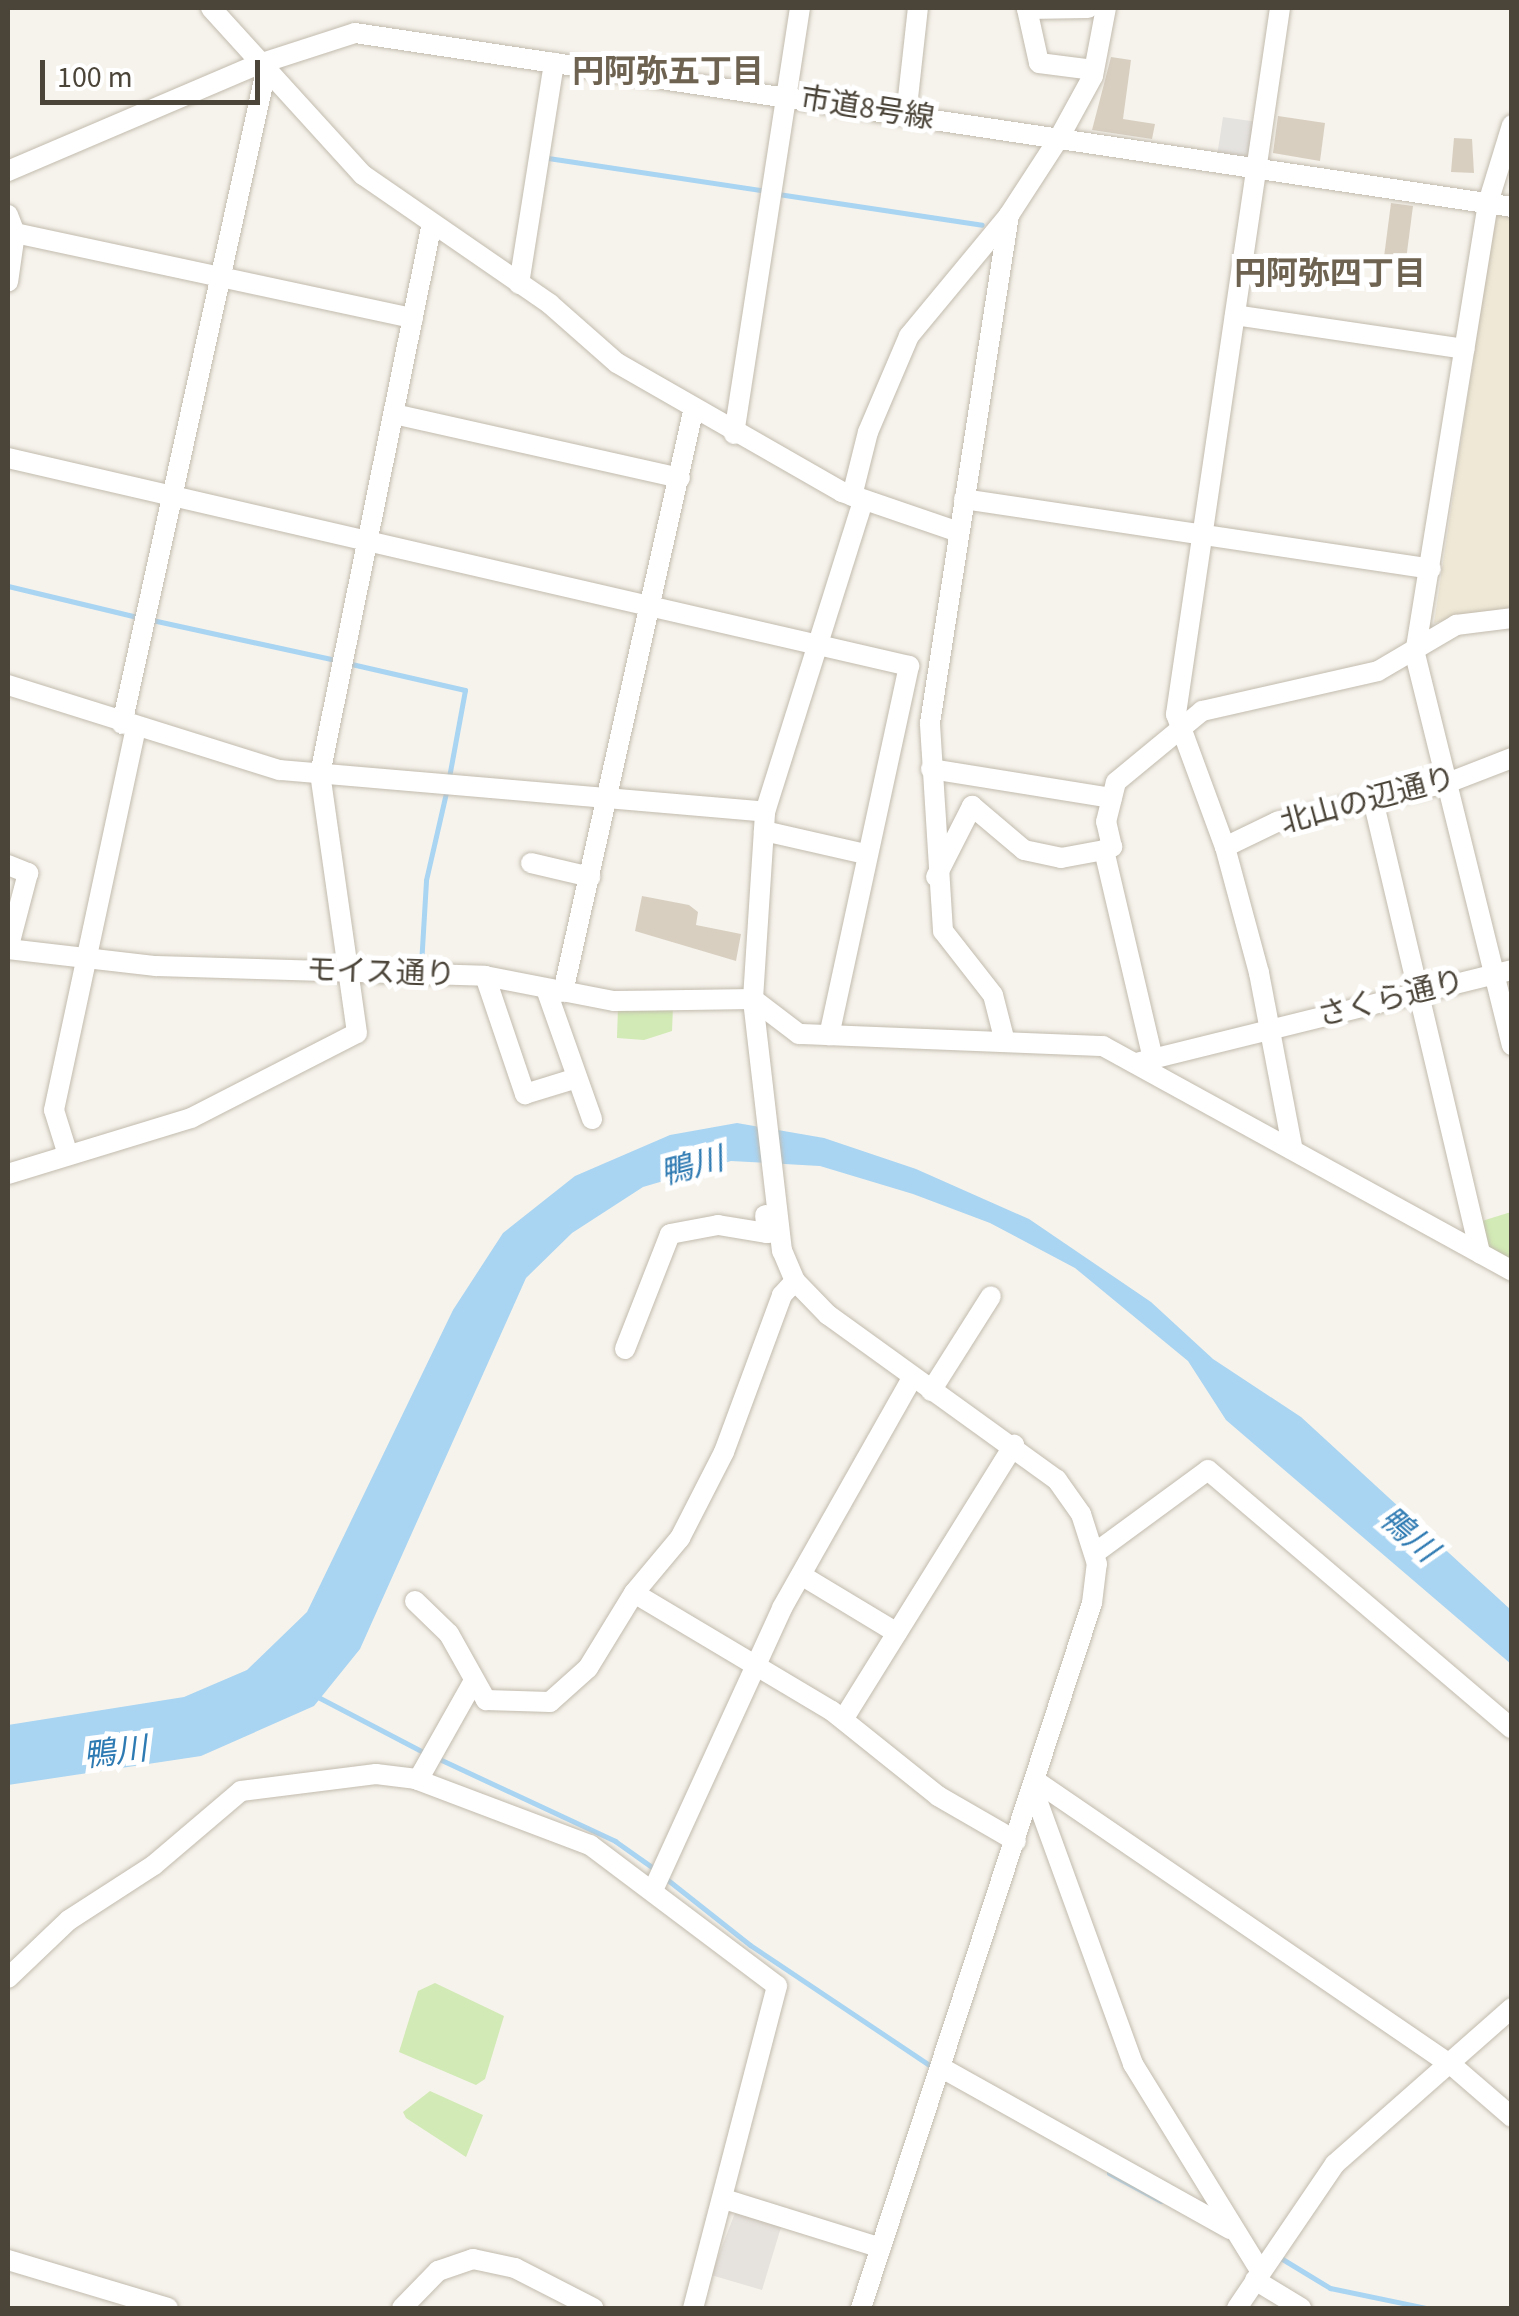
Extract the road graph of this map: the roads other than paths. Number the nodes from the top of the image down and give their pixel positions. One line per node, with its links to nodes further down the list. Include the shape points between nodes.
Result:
1 (211, 8): 8 (street)
2 (800, 8): 10 (street)
3 (918, 8): 11 (street)
4 (1088, 8): 9 (street, via 1027,8 1038,63)
5 (1106, 8): 9 (street)
6 (1280, 8): 14 (street)
7 (554, 63): 8 (street, 市道8号線, via 356,33); 10 (street, 市道8号線); 23 (street)
8 (261, 70): 15 (street, 市道8号線); 20 (street, via 342,156); 21 (street)
9 (1094, 70): 13 (street)
10 (787, 97): 11 (street, 市道8号線); 29 (street)
11 (906, 116): 13 (street, 市道8号線)
12 (1512, 125): 16 (street)
13 (1060, 138): 14 (street, 市道8号線); 18 (street)
14 (1257, 167): 16 (street, 市道8号線); 24 (street)
15 (8, 172)
16 (1488, 203): 17 (street, 市道8号線); 26 (street)
17 (1512, 207)
18 (1009, 214): 33 (street, via 909,336 868,432); 34 (street)
19 (11, 224): 21 (street); 22 (street)
20 (431, 228): 23 (street); 25 (street)
21 (222, 276): 25 (street); 32 (street)
22 (8, 282)
23 (519, 284): 27 (street)
24 (1235, 315): 26 (street); 36 (street)
25 (413, 318): 28 (street)
26 (1465, 349): 38 (street)
27 (693, 412): 29 (street); 31 (street)
28 (394, 414): 31 (street); 37 (street)
29 (734, 434): 33 (street)
30 (8, 458): 32 (street)
31 (680, 478): 39 (street)
32 (174, 494): 37 (street); 45 (street)
33 (858, 499): 35 (street); 41 (street)
34 (964, 499): 35 (street); 36 (street)
35 (959, 532): 47 (street, via 930,724)
36 (1202, 535): 38 (street); 44 (street)
37 (368, 540): 39 (street); 48 (street)
38 (1431, 569): 42 (street)
39 (652, 603): 41 (street); 51 (street)
40 (1512, 618): 42 (street, via 1456,624)
41 (816, 639): 53 (street); 56 (street, via 910,666)
42 (1415, 654): 44 (street, via 1378,671 1202,711); 49 (street)
43 (8, 686): 45 (street)
44 (1178, 724): 50 (street, via 1116,782); 54 (street)
45 (129, 726): 48 (street); 62 (street)
46 (1512, 758): 49 (street, 北山の辺通り)
47 (931, 769): 50 (street); 60 (street)
48 (320, 774): 51 (street); 63 (street)
49 (1450, 782): 52 (street, 北山の辺通り); 64 (street)
50 (1112, 798): 55 (street, via 1106,822 1112,847)
51 (608, 800): 53 (street); 59 (street)
52 (1373, 800): 54 (street, 北山の辺通り, via 1277,822); 67 (street)
53 (764, 822): 56 (street); 68 (street)
54 (1225, 847): 69 (street)
55 (1104, 850): 60 (street, via 1061,858 1024,850 972,806); 73 (street)
56 (865, 854): 70 (street)
57 (531, 863): 59 (street)
58 (8, 865): 61 (street, via 28,873)
59 (590, 877): 66 (street)
60 (936, 877): 71 (street, via 942,931 993,994)
61 (8, 949): 62 (street, モイス通り)
62 (86, 958): 63 (street, モイス通り); 77 (street, via 54,1110)
63 (343, 972): 65 (street, モイス通り); 77 (street, via 357,1033 191,1118)
64 (1503, 972): 67 (street, さくら通り); 72 (street)
65 (484, 976): 66 (street, モイス通り); 74 (street, via 525,1094)
66 (555, 990): 68 (street, モイス通り, via 614,1001); 74 (street)
67 (1422, 992): 69 (street, さくら通り); 80 (street)
68 (752, 998): 70 (street, via 799,1034); 79 (street)
69 (1272, 1028): 73 (street, さくら通り); 76 (street)
70 (829, 1034): 71 (street)
71 (1004, 1038): 73 (street, via 1104,1046)
72 (1512, 1044)
73 (1146, 1060): 76 (street)
74 (577, 1078): 75 (street)
75 (592, 1120)
76 (1292, 1146): 80 (street)
77 (68, 1155): 78 (street)
78 (8, 1174)
79 (771, 1210): 82 (street); 84 (street, via 767,1233 718,1225 670,1234)
80 (1480, 1254): 81 (street)
81 (1512, 1271)
82 (795, 1280): 85 (street); 90 (street, via 782,1294 714,1474 680,1538)
83 (991, 1296): 86 (street)
84 (625, 1349)
85 (912, 1378): 86 (street); 89 (street)
86 (931, 1391): 87 (street)
87 (1014, 1446): 88 (street, via 1067,1491); 92 (street)
88 (1095, 1553): 96 (street, via 1208,1470); 98 (street, via 1092,1603)
89 (801, 1574): 92 (street); 93 (street)
90 (634, 1592): 93 (street); 94 (street, via 588,1668 550,1702 486,1700)
91 (415, 1601): 94 (street, via 448,1634)
92 (897, 1633): 95 (street)
93 (756, 1662): 95 (street); 100 (street)
94 (472, 1684): 97 (street)
95 (844, 1718): 99 (street, via 938,1796)
96 (1512, 1729)
97 (418, 1780): 100 (street, via 590,1845); 101 (street, via 376,1774 226,1798 184,1842 100,1896)
98 (1034, 1785): 99 (street); 103 (street); 107 (street, via 1133,2064)
99 (1016, 1841): 104 (street)
100 (654, 1888): 106 (street, via 777,1986)
101 (8, 1978)
102 (1512, 2008): 103 (street)
103 (1454, 2067): 105 (street); 110 (street, via 1335,2164)
104 (942, 2068): 107 (street); 108 (street)
105 (1512, 2116)
106 (724, 2199): 108 (street); 114 (street)
107 (1232, 2230): 110 (street)
108 (881, 2248): 115 (street)
109 (8, 2260): 111 (street)
110 (1258, 2276): 116 (street); 117 (street)
111 (168, 2308)
112 (402, 2308): 113 (street, via 438,2271 473,2259 515,2268)
113 (594, 2308)
114 (693, 2308)
115 (861, 2308)
116 (1237, 2308)
117 (1301, 2308)

